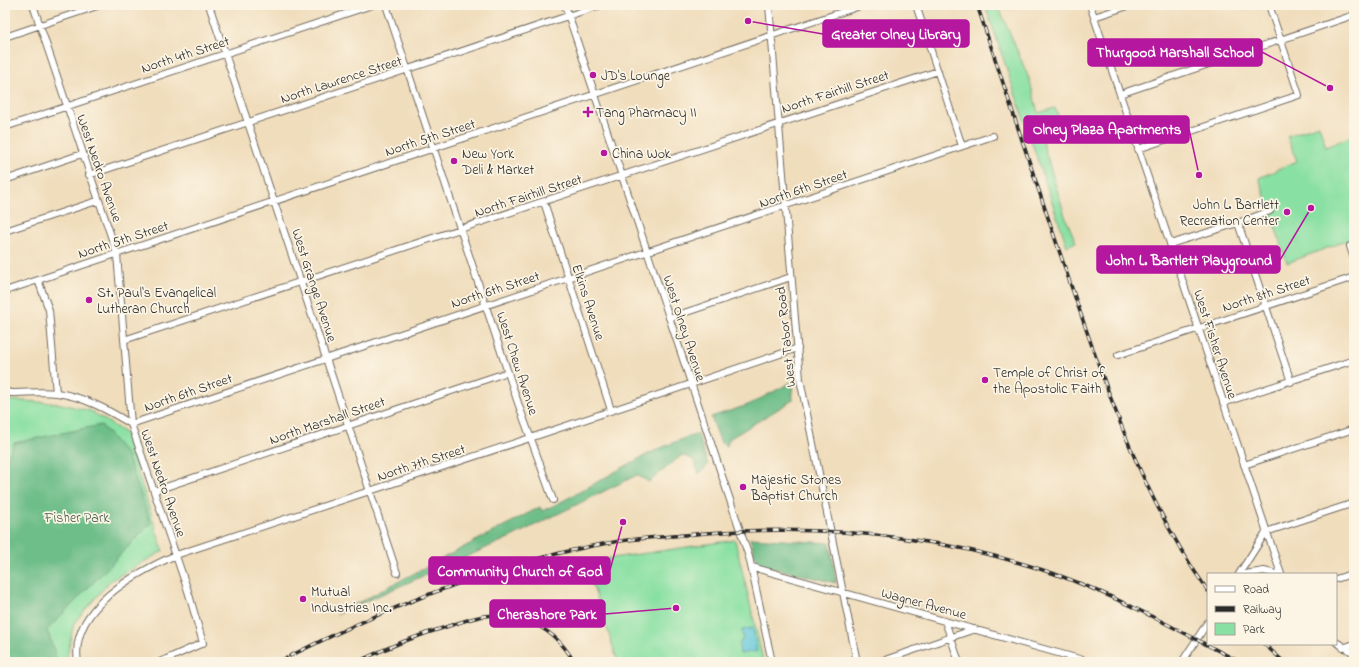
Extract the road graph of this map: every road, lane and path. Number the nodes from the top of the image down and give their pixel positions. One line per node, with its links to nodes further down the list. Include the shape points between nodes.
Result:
1 (33, 5): 17 (street, West Nedro Avenue)
2 (100, 5): 17 (street)
3 (209, 5): 21 (street, West Grange Avenue)
4 (372, 5): 21 (street, North 4th Street)
5 (386, 5): 22 (street, West Chew Avenue)
6 (565, 5): 15 (street, West Olney Avenue)
7 (601, 5): 15 (street, North Lawrence Street)
8 (769, 5): 18 (street, West Tabor Road)
9 (863, 5): 18 (street, North 5th Street)
10 (916, 5): 23 (street)
11 (1090, 5): 16 (street, West Fisher Avenue)
12 (1131, 5): 16 (street)
13 (1269, 5): 20 (street)
14 (1354, 15): 20 (street)
15 (569, 16): 22 (street, North Lawrence Street); 25 (street, West Olney Avenue)
16 (1094, 17): 24 (street, West Fisher Avenue)
17 (40, 25): 19 (street); 26 (street, West Nedro Avenue)
18 (771, 36): 25 (street, North 5th Street); 28 (street, West Tabor Road)
19 (5, 37)
20 (1281, 40): 24 (street); 33 (street, via 1299,95)
21 (226, 54): 26 (street, North 4th Street); 27 (street, West Grange Avenue)
22 (408, 70): 27 (street, North Lawrence Street); 32 (street, West Chew Avenue)
23 (938, 71): 28 (street, North Fairhill Street); 31 (street)
24 (1120, 94): 33 (street, West Fisher Avenue)
25 (594, 95): 32 (street, North 5th Street); 36 (street, West Olney Avenue)
26 (66, 106): 29 (street, North 4th Street); 34 (street, West Nedro Avenue)
27 (248, 122): 35 (street, North Lawrence Street); 39 (street, West Grange Avenue)
28 (779, 122): 36 (street, North Fairhill Street); 41 (street, West Tabor Road)
29 (5, 127)
30 (993, 136): 31 (street, North 6th Street)
31 (962, 146): 41 (street, North 6th Street)
32 (434, 148): 39 (street, North 5th Street); 44 (street, West Chew Avenue)
33 (1138, 149): 46 (street, West Fisher Avenue)
34 (82, 154): 35 (street, West Nedro Avenue); 37 (street)
35 (90, 175): 38 (street, West Nedro Avenue)
36 (622, 177): 40 (street, North Fairhill Street); 48 (street, West Olney Avenue)
37 (5, 180)
38 (97, 200): 45 (street); 49 (street, West Nedro Avenue)
39 (274, 201): 49 (street, North 5th Street); 55 (street, West Grange Avenue)
40 (544, 202): 44 (street, North Fairhill Street); 53 (street, Elkins Avenue)
41 (787, 206): 48 (street, North 6th Street); 51 (street, West Tabor Road)
42 (1270, 211): 43 (street)
43 (1238, 223): 46 (street); 58 (street)
44 (461, 229): 55 (street, North Fairhill Street); 57 (street, West Chew Avenue)
45 (5, 231)
46 (1170, 244): 60 (street, West Fisher Avenue)
47 (1350, 246): 50 (street)
48 (647, 252): 53 (street, North 6th Street); 59 (street, West Olney Avenue)
49 (116, 254): 54 (street, North 5th Street); 61 (street, West Nedro Avenue)
50 (1354, 259)
51 (791, 277): 59 (street); 62 (street, West Tabor Road)
52 (1354, 277): 58 (street, North 8th Street)
53 (568, 278): 57 (street, North 6th Street); 72 (street, Elkins Avenue)
54 (38, 280): 56 (street, North 5th Street); 70 (street, via 49,310)
55 (302, 282): 61 (street, North Fairhill Street); 64 (street, West Grange Avenue)
56 (5, 291)
57 (486, 305): 64 (street, North 6th Street); 66 (street, West Chew Avenue)
58 (1266, 306): 60 (street, North 8th Street); 67 (street)
59 (669, 318): 68 (street, West Olney Avenue)
60 (1198, 328): 63 (street, North 8th Street); 71 (street, West Fisher Avenue)
61 (124, 340): 73 (street, West Nedro Avenue)
62 (798, 348): 68 (street, North 7th Street); 92 (street, West Tabor Road, via 804,401)
63 (1118, 355)
64 (326, 358): 73 (street, North 6th Street); 74 (street, West Grange Avenue)
65 (1354, 360): 67 (street)
66 (508, 372): 74 (street, North Marshall Street); 76 (street, West Chew Avenue)
67 (1291, 382): 71 (street)
68 (691, 384): 72 (street, North 7th Street); 84 (street, West Olney Avenue)
69 (5, 391): 70 (street, North 6th Street)
70 (56, 393): 73 (street, North 6th Street, via 79,397)
71 (1223, 403): 77 (street, West Fisher Avenue)
72 (611, 410): 76 (street, North 7th Street)
73 (131, 424): 78 (street, West Nedro Avenue)
74 (349, 425): 78 (street, North Marshall Street); 79 (street, West Grange Avenue)
75 (1354, 429): 77 (street)
76 (530, 438): 79 (street, North 7th Street); 80 (street, West Chew Avenue)
77 (1244, 465): 82 (street, West Fisher Avenue)
78 (154, 491): 83 (street, West Nedro Avenue)
79 (371, 491): 83 (street, North 7th Street); 85 (street, West Grange Avenue)
80 (553, 500)
81 (1354, 503): 82 (street)
82 (1266, 532): 86 (street); 89 (street, West Fisher Avenue)
83 (176, 554): 103 (street, North 7th Street, via 124,582 96,608 82,626 76,649); 104 (street, West Nedro Avenue, via 203,643)
84 (752, 568): 92 (street, Wagner Avenue); 105 (street, West Olney Avenue)
85 (397, 573)
86 (1240, 573)
87 (1250, 573): 88 (street)
88 (1270, 573)
89 (1281, 573)
90 (1354, 573): 91 (street)
91 (1337, 579)
92 (843, 592): 93 (street, Wagner Avenue); 106 (street, West Tabor Road)
93 (945, 621): 95 (street, Wagner Avenue); 96 (street)
94 (1207, 624): 101 (street)
95 (975, 629): 96 (street); 102 (street, Wagner Avenue)
96 (951, 638): 107 (street); 108 (street)
97 (1337, 643): 99 (street)
98 (1354, 644): 99 (street)
99 (1343, 648): 100 (street)
100 (1354, 653)
101 (1186, 659): 110 (street)
102 (1078, 660): 109 (street, Wagner Avenue)
103 (78, 662)
104 (160, 662)
105 (772, 662)
106 (857, 662)
107 (879, 662)
108 (959, 662)
109 (1090, 662)
110 (1182, 662)

